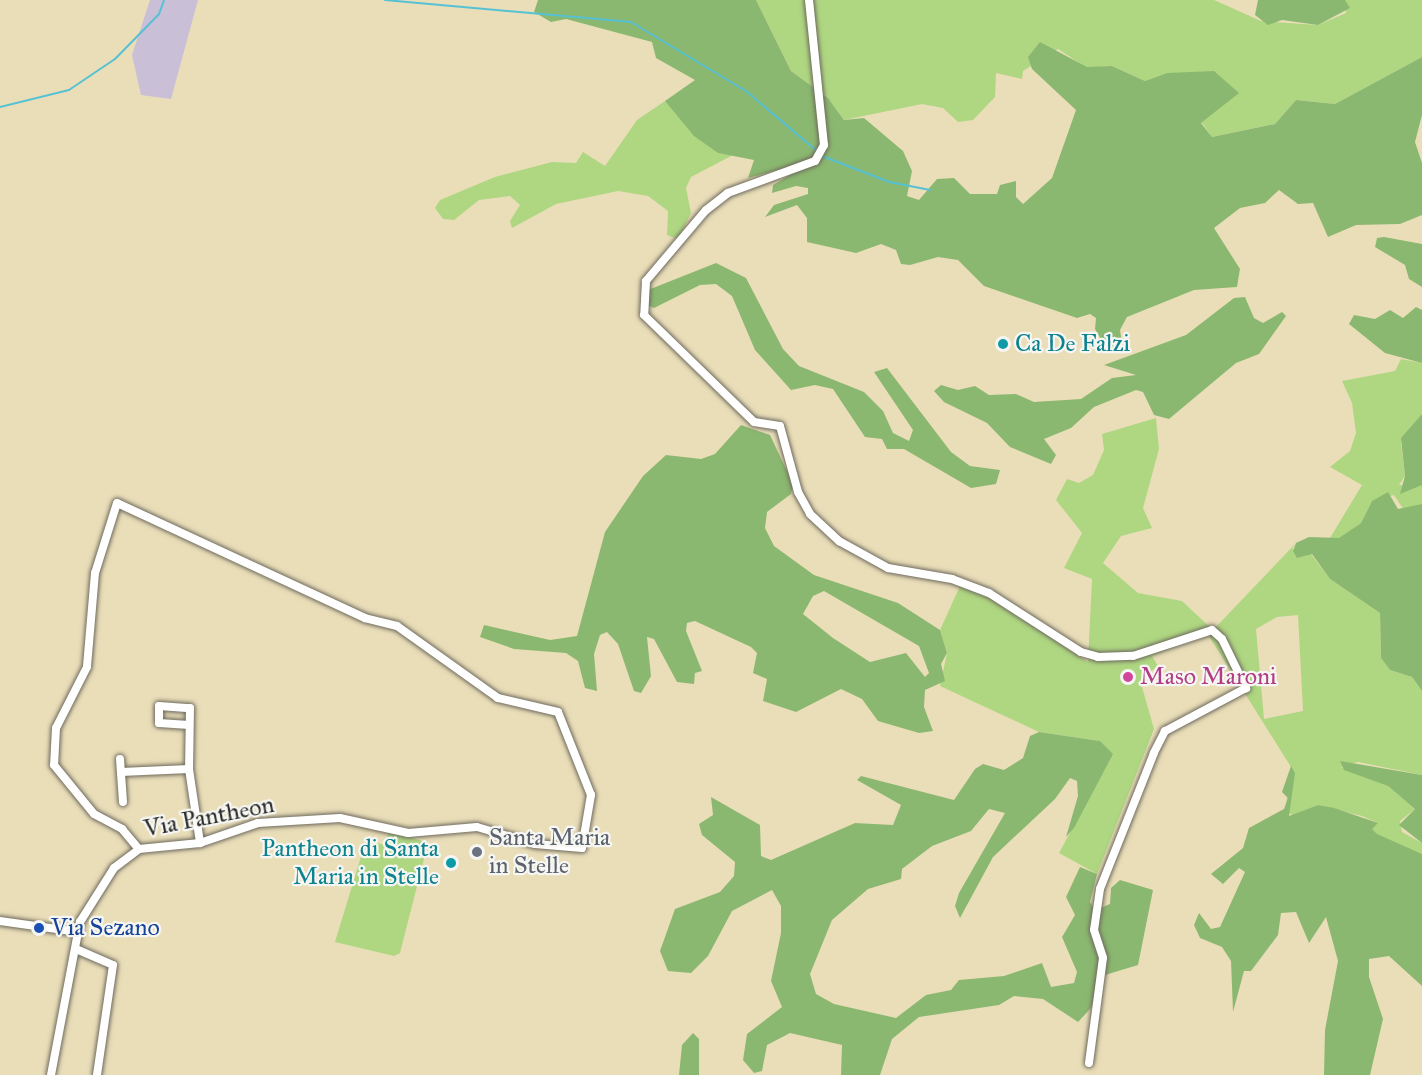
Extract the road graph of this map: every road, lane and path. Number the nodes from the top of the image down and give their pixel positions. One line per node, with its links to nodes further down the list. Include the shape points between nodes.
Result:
1 (809, 0): 12 (street, via 824,145 815,161 728,193 706,210 646,281 644,315 754,422 780,426 798,492 810,514 839,541 888,568 952,579 989,593 1081,652 1098,657 1133,656 1212,630 1222,639 1246,688 1165,731 1154,753 1100,889 1094,930 1103,958)
2 (189, 725): 4 (street)
3 (120, 759): 5 (street)
4 (189, 769): 5 (street); 7 (street)
5 (121, 772): 6 (street)
6 (123, 802)
7 (200, 843): 8 (street, Via Pantheon); 8 (street, Via Pantheon, via 258,824 340,818 408,833 462,825 582,848 591,795 558,712 498,698 404,631 117,502 95,573 87,667 56,728 54,765 94,814 122,828)
8 (139, 849): 10 (street, Via Pantheon, via 114,868)
9 (0, 921): 10 (street)
10 (78, 932): 11 (street, Via Pantheon)
11 (76, 949): 13 (street, Via Pantheon); 14 (street, via 113,965)
12 (1089, 1064)
13 (51, 1075)
14 (97, 1075)

